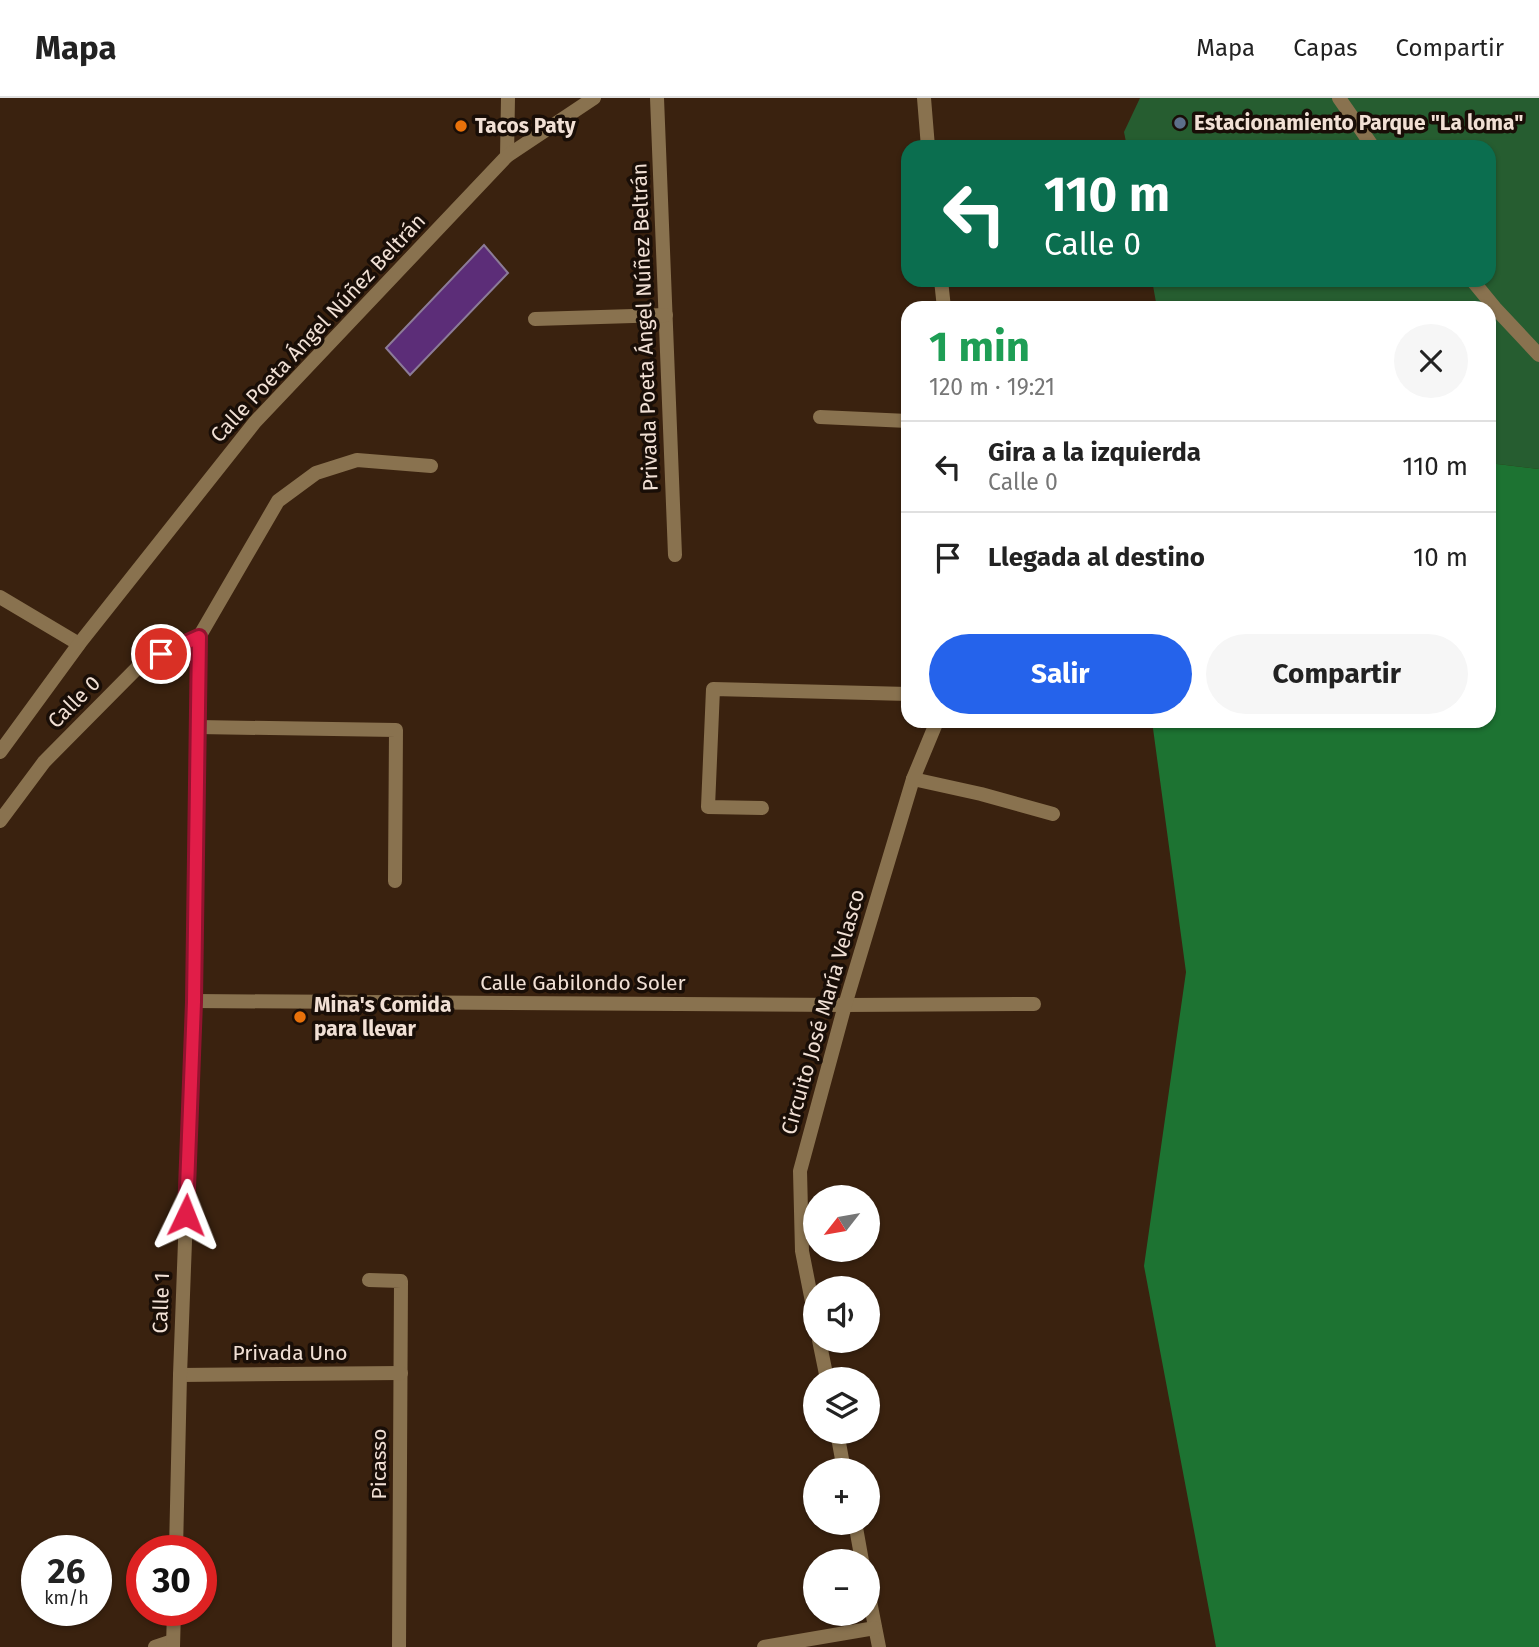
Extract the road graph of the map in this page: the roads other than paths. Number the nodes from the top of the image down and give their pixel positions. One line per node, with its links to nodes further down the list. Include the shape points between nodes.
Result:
1 (508, 98): 8 (street)
2 (594, 98): 8 (street, Calle Poeta Ángel Núñez Beltrán)
3 (657, 98): 12 (street, Privada Poeta Ángel Núñez Beltrán)
4 (924, 98): 6 (street)
5 (1339, 98): 7 (street)
6 (927, 140)
7 (1368, 140)
8 (507, 156): 21 (street, Calle Poeta Ángel Núñez Beltrán, via 255,422)
9 (1478, 287): 10 (street)
10 (1489, 301)
11 (1496, 309): 14 (street)
12 (666, 315): 13 (street); 18 (street, Privada Poeta Ángel Núñez Beltrán)
13 (535, 319)
14 (1539, 355)
15 (820, 417): 16 (street)
16 (901, 421)
17 (430, 466): 20 (street, via 357,460 316,473 278,501)
18 (675, 555)
19 (0, 597): 21 (street)
20 (199, 637): 23 (street, Calle 1); 29 (street, Calle 0, via 142,663 44,762)
21 (79, 644): 25 (street, Calle Poeta Ángel Núñez Beltrán)
22 (901, 694): 27 (street, via 713,690 708,807)
23 (198, 727): 30 (street, via 396,730); 31 (street, Calle 1)
24 (934, 728): 26 (street, Circuito José María Velasco)
25 (0, 752)
26 (913, 779): 28 (street); 33 (street, Circuito José María Velasco)
27 (762, 808)
28 (1053, 814)
29 (0, 821)
30 (395, 881)
31 (194, 1002): 33 (street, Calle Gabilondo Soler); 37 (street, Calle 1)
32 (1034, 1004): 33 (street, Calle Gabilondo Soler)
33 (845, 1005): 34 (street, Circuito José María Velasco, via 800,1171)
34 (807, 1276)
35 (369, 1280): 36 (street, Picasso, via 401,1281)
36 (401, 1373): 37 (street, Privada Uno); 43 (street, Picasso)
37 (180, 1374): 38 (street, Calle 1)
38 (176, 1535)
39 (174, 1626): 41 (street)
40 (875, 1628): 44 (street); 45 (street)
41 (173, 1644): 42 (street)
42 (155, 1647)
43 (399, 1647)
44 (764, 1647)
45 (879, 1647)

